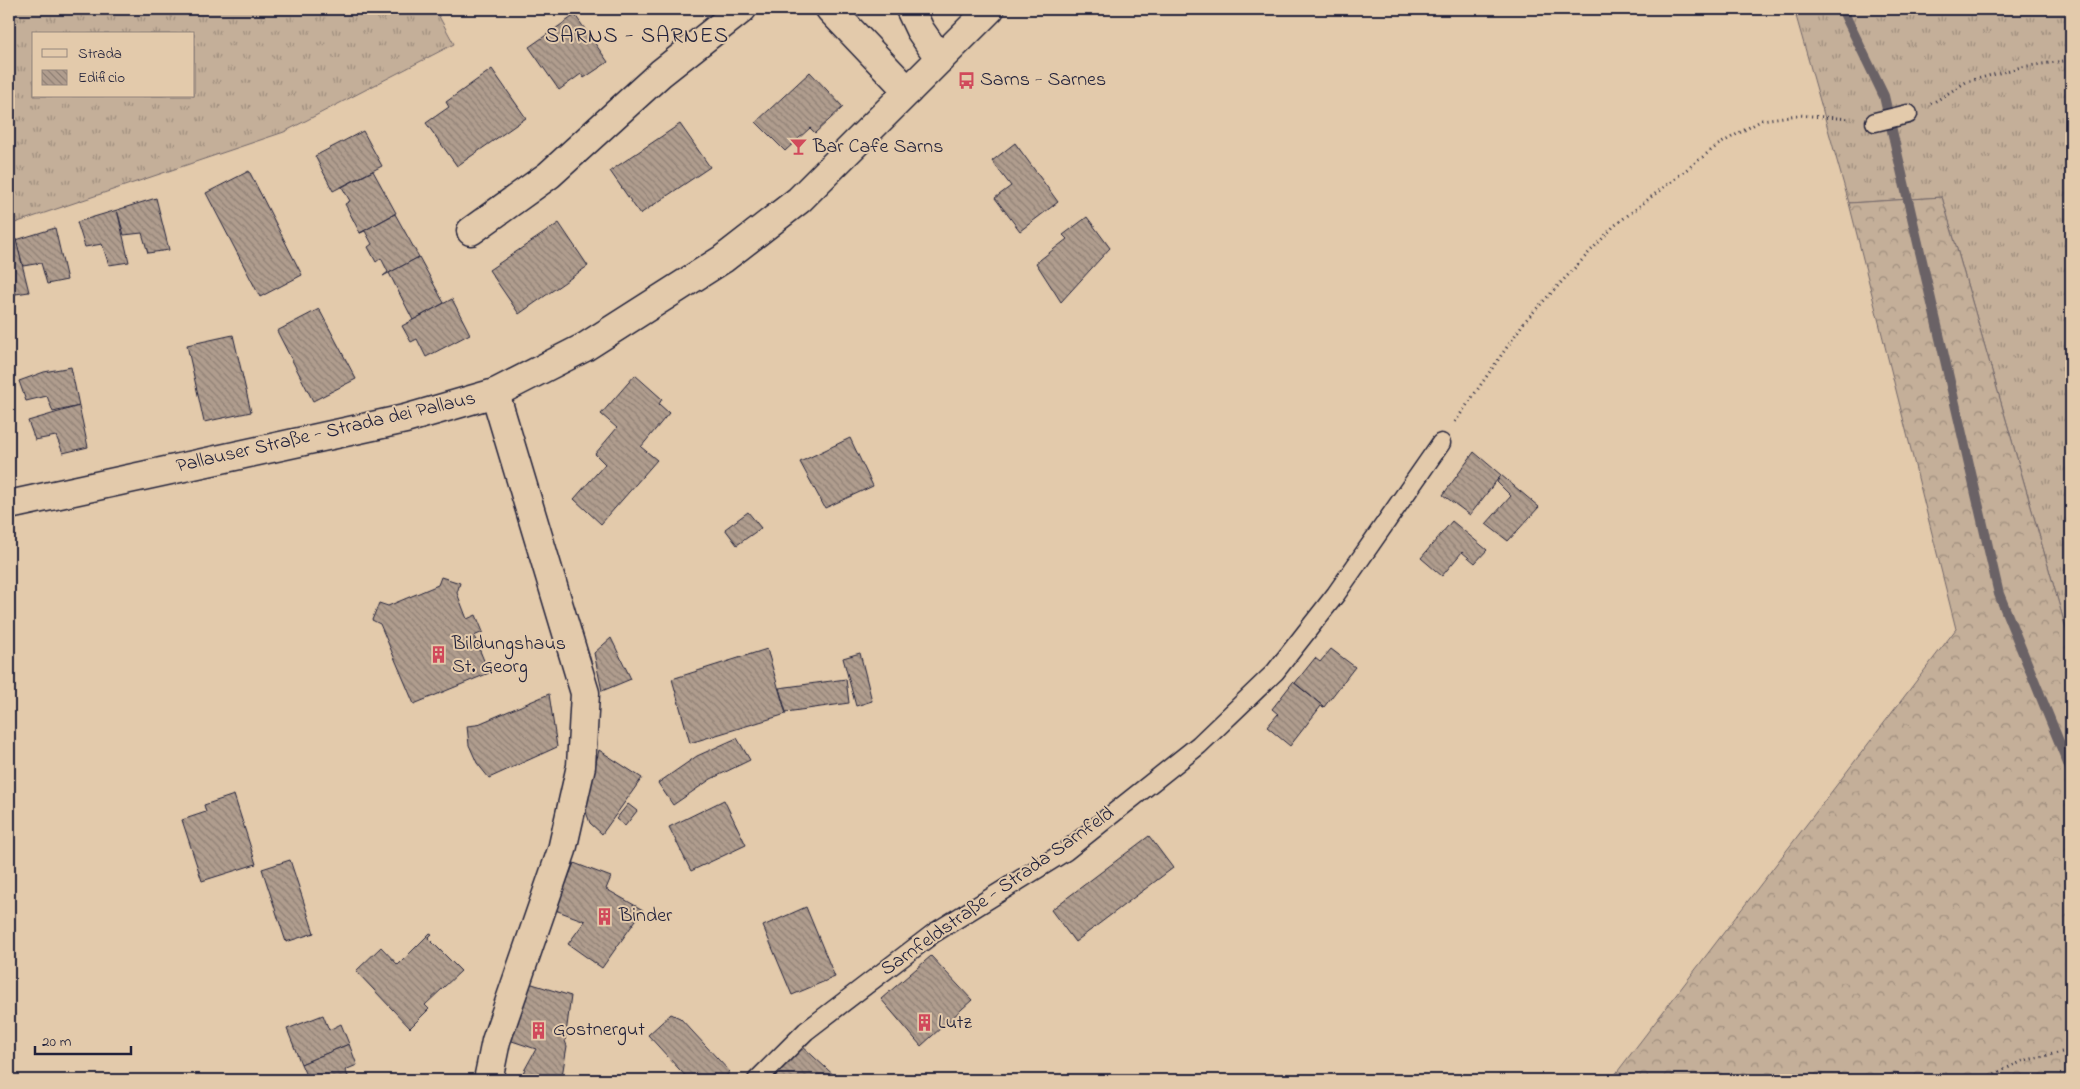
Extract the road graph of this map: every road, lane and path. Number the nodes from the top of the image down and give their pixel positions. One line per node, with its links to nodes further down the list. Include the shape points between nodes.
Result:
1 (742, 9): 10 (street, via 661,73 549,175)
2 (830, 9): 7 (street)
3 (910, 9): 5 (street)
4 (990, 9): 5 (street, Pallauser Straße - Strada dei Pallaus)
5 (940, 60): 7 (street, Pallauser Straße - Strada dei Pallaus)
6 (2071, 60): 8 (path, via 2021,67 1966,82 1925,108)
7 (908, 91): 11 (street, Pallauser Straße - Strada dei Pallaus, via 799,200 723,259 585,347)
8 (1908, 114): 9 (lane)
9 (1875, 122): 12 (path, via 1798,115 1762,120 1718,145 1614,226 1526,321)
10 (471, 231)
11 (495, 393): 13 (street, Pallauser Straße - Strada dei Pallaus, via 405,419); 15 (street, via 585,693 581,766 562,850 496,1041)
12 (1441, 444): 16 (lane, Sarnfeldstraße - Strada Sarnfeld, via 1336,594 1275,672 1199,746 1066,851 934,933 806,1031)
13 (9, 505)
14 (2071, 1050): 17 (path, via 2023,1061)
15 (488, 1080)
16 (757, 1080)
17 (1982, 1080)

